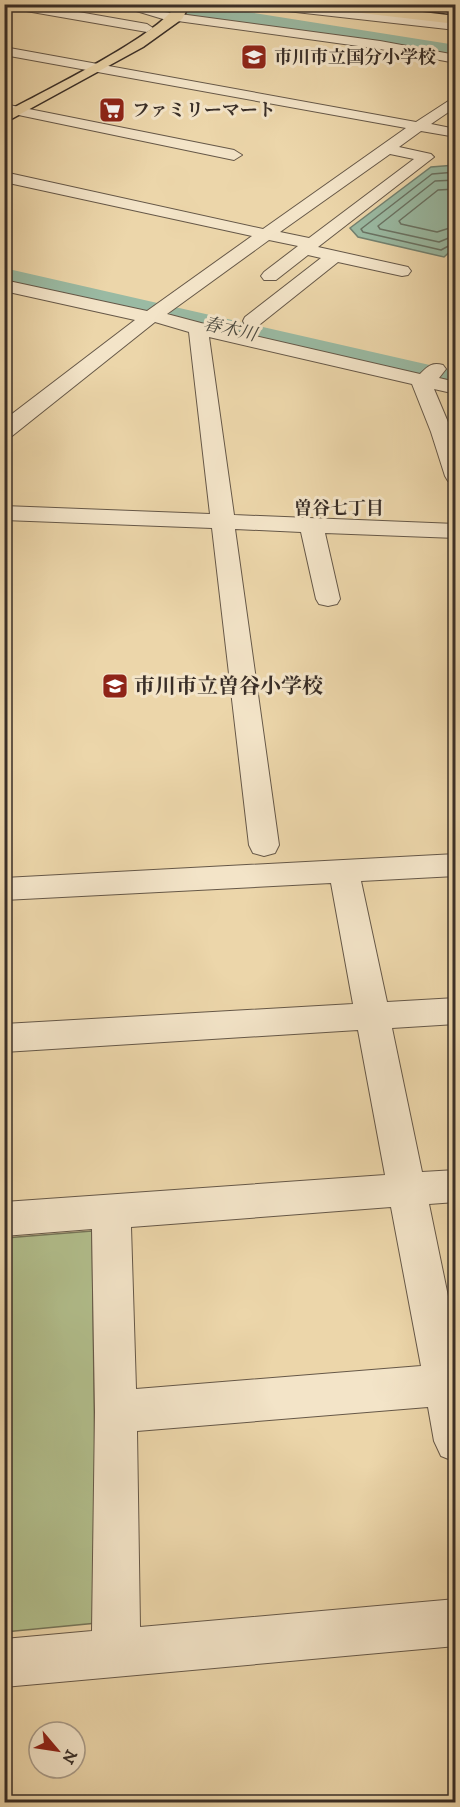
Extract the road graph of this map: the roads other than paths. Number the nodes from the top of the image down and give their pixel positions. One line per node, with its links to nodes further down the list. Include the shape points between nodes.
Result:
1 (119, 4): 8 (street)
2 (318, 4): 10 (main road)
3 (405, 4): 9 (main road)
4 (6, 5): 12 (street)
5 (195, 5): 8 (street)
6 (206, 5): 7 (street)
7 (217, 5): 11 (street, via 287,7); 13 (street)
8 (181, 8): 12 (main road); 15 (street)
9 (456, 9)
10 (456, 20)
11 (456, 26)
12 (160, 30): 16 (main road)
13 (456, 46)
14 (4, 51): 16 (street)
15 (456, 60)
16 (95, 68): 18 (main road); 20 (street)
17 (456, 100): 20 (street)
18 (12, 110): 19 (main road); 23 (street)
19 (4, 119)
20 (419, 126): 21 (street); 22 (street)
21 (455, 133)
22 (387, 149): 25 (street); 26 (street, via 426,157)
23 (234, 155)
24 (4, 177): 25 (street)
25 (266, 235): 26 (street); 31 (street)
26 (308, 247): 27 (street); 29 (street)
27 (335, 256): 28 (street); 34 (street)
28 (402, 270)
29 (270, 276)
30 (4, 285): 31 (street)
31 (155, 308): 33 (street); 38 (street)
32 (232, 317): 34 (street)
33 (205, 320): 36 (street); 41 (street)
34 (252, 321): 35 (street)
35 (275, 327)
36 (433, 371): 37 (street); 39 (street, via 422,384)
37 (456, 388)
38 (4, 431)
39 (456, 476)
40 (4, 513): 41 (street)
41 (223, 522): 42 (street); 45 (street, via 261,743)
42 (310, 525): 43 (street); 44 (street)
43 (456, 531)
44 (328, 599)
45 (264, 845)
46 (456, 865): 47 (street)
47 (344, 871): 48 (street); 50 (street)
48 (4, 889)
49 (456, 1011): 50 (street)
50 (372, 1016): 51 (street); 53 (street)
51 (4, 1038)
52 (456, 1186): 53 (street)
53 (406, 1189): 54 (street); 56 (street)
54 (111, 1211): 55 (street); 57 (street)
55 (4, 1219)
56 (450, 1384): 57 (street); 58 (street)
57 (116, 1412): 60 (street)
58 (456, 1442)
59 (456, 1622): 60 (street)
60 (116, 1653): 61 (street)
61 (4, 1663)

